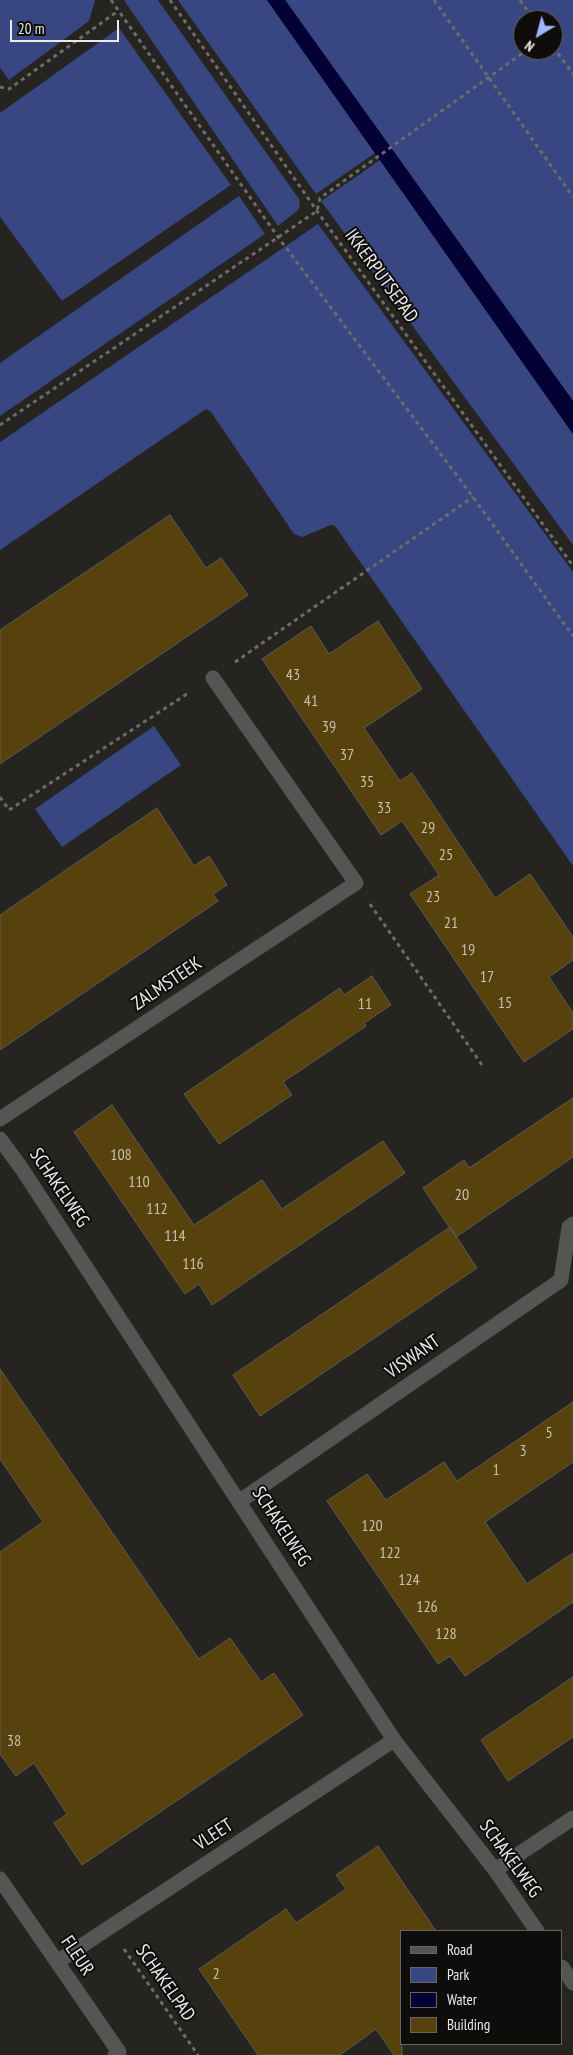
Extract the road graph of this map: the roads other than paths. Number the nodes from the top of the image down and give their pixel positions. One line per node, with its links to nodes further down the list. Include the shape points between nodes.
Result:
1 (213, 678): 2 (street, ZALMSTEEK, via 356,883)
2 (0, 1119)
3 (0, 1139): 5 (street, SCHAKELWEG)
4 (573, 1224): 5 (street, VISWANT, via 569,1227 561,1280)
5 (240, 1501): 6 (street, SCHAKELWEG)
6 (394, 1740): 8 (street, SCHAKELWEG); 11 (street, VLEET)
7 (573, 1818): 8 (street)
8 (495, 1870): 10 (street, SCHAKELWEG)
9 (0, 1879): 11 (street, FLEUR)
10 (537, 1930)
11 (56, 1962): 14 (street, FLEUR, via 119,2052)
12 (563, 1968): 13 (street)
13 (573, 1983)
14 (115, 2055)

